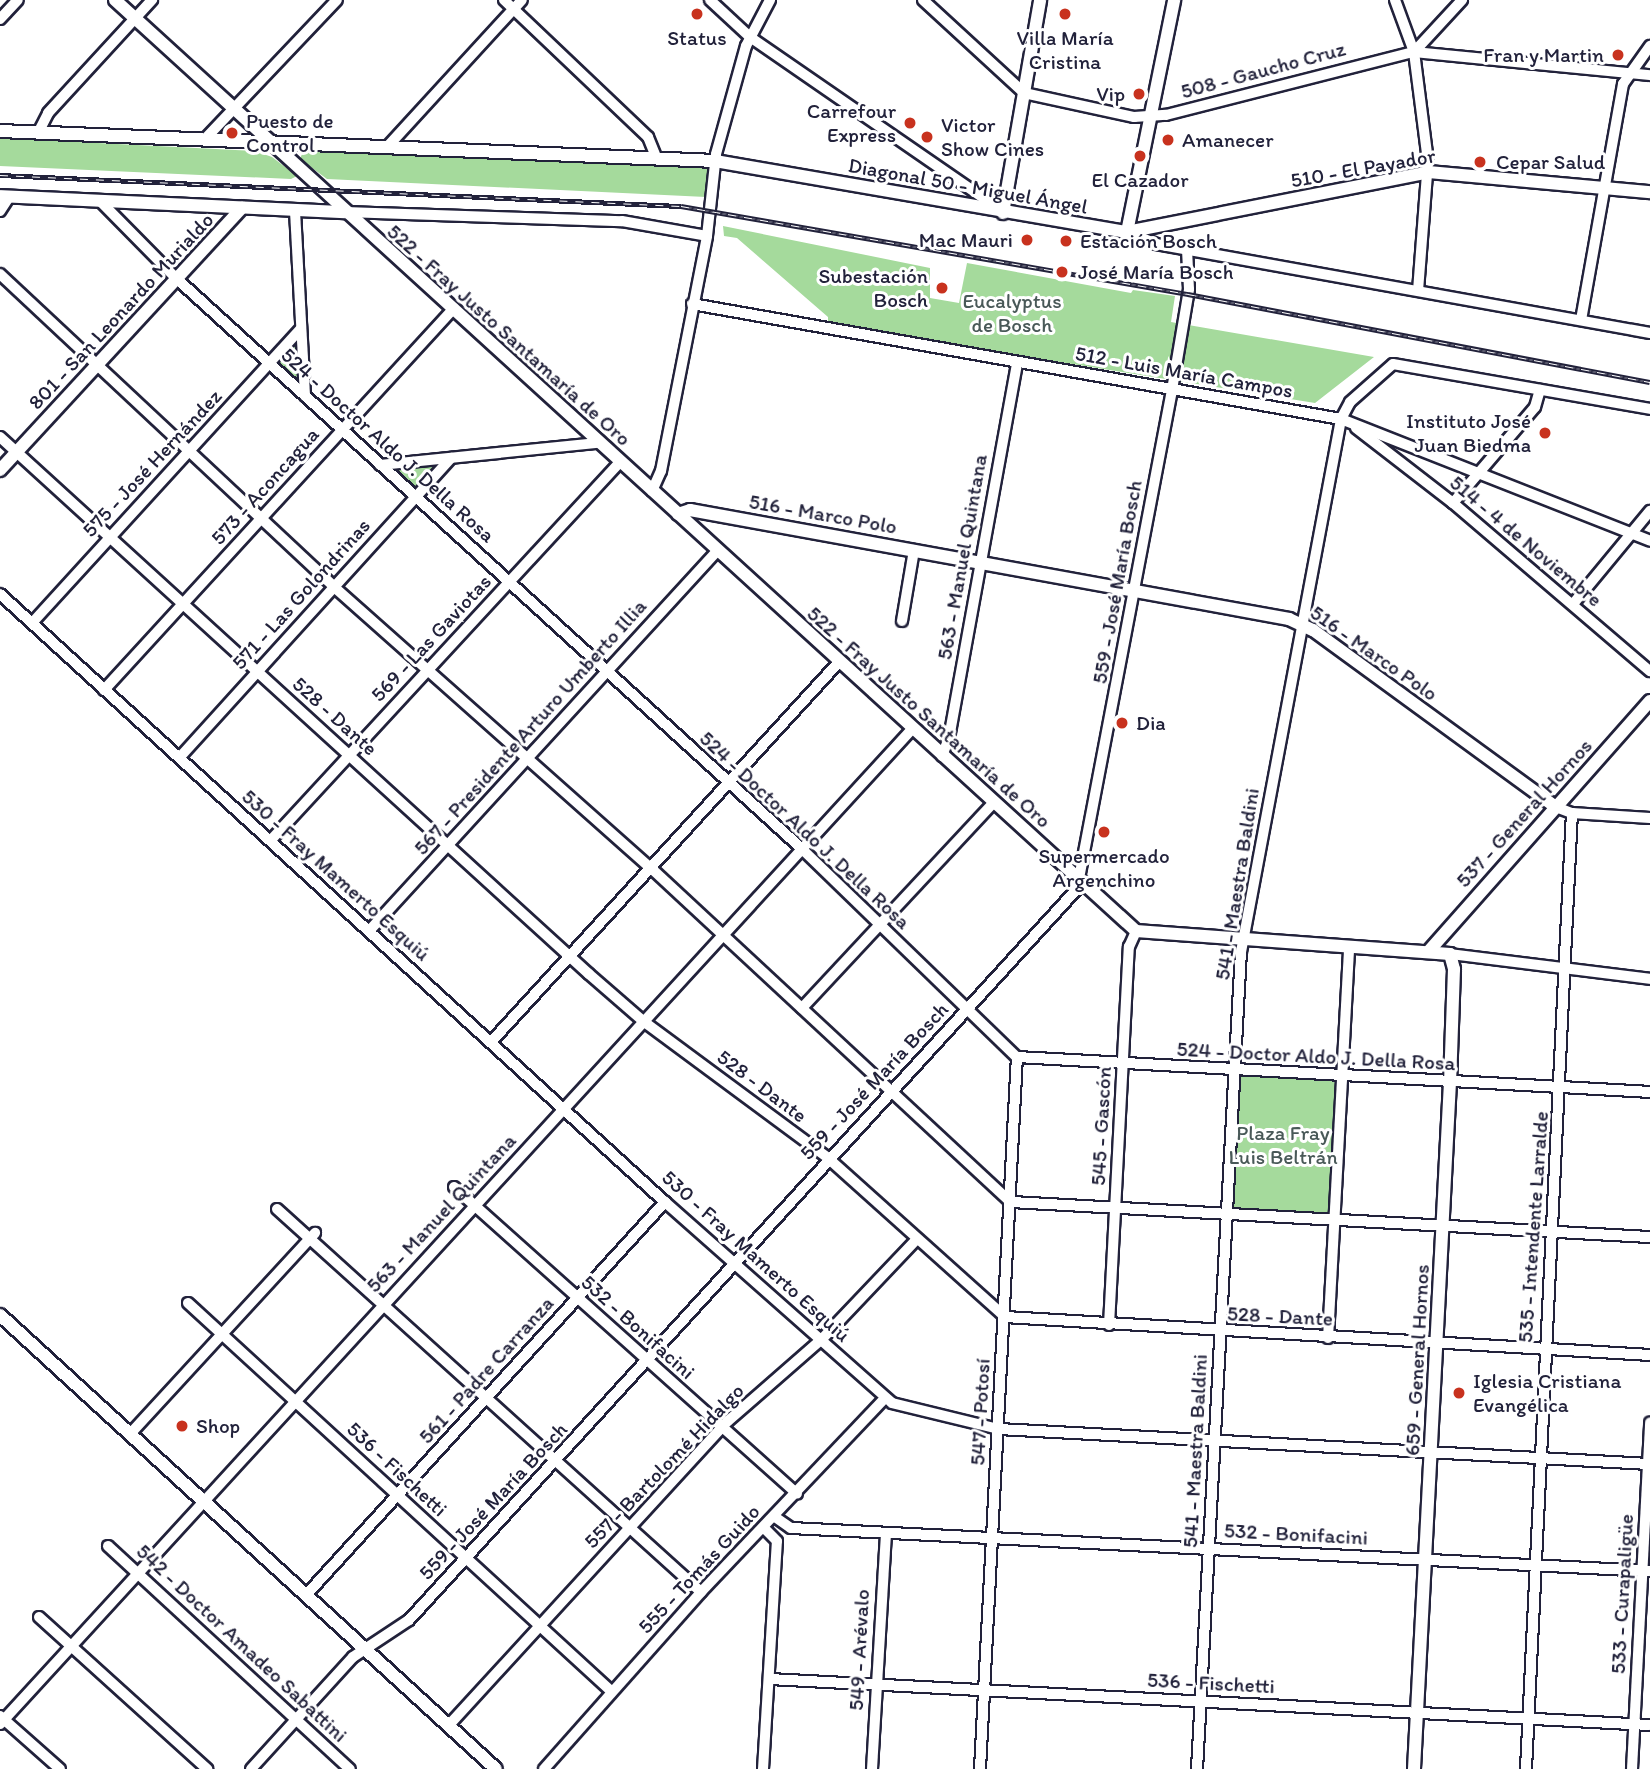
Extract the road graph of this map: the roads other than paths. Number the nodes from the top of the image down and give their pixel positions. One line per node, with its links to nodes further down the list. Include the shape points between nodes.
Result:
1 (18, 0): 16 (street)
2 (115, 0): 15 (street, 522 - Fray Justo Santamaría de Oro)
3 (152, 0): 15 (street)
4 (337, 0): 23 (street)
5 (504, 0): 14 (street)
6 (522, 0): 14 (street)
7 (710, 0): 17 (street)
8 (770, 0): 17 (street)
9 (923, 0): 22 (street)
10 (1040, 0): 22 (street)
11 (1174, 0): 24 (street)
12 (1395, 0): 19 (street)
13 (1462, 0): 19 (street)
14 (514, 9): 29 (street); 30 (street, via 648,138)
15 (135, 18): 23 (street, 522 - Fray Justo Santamaría de Oro); 26 (street, via 48,113)
16 (0, 19)
17 (750, 37): 31 (street); 41 (street)
18 (1650, 46): 20 (street)
19 (1414, 52): 20 (street, 508 - Gaucho Cruz); 24 (street, 508 - Gaucho Cruz); 32 (street)
20 (1627, 73): 21 (street, 508 - Gaucho Cruz); 33 (street)
21 (1650, 75)
22 (1024, 93): 24 (street, 508 - Gaucho Cruz); 41 (street)
23 (234, 108): 27 (street); 28 (street, 522 - Fray Justo Santamaría de Oro)
24 (1152, 118): 42 (street)
25 (0, 131): 26 (street, Diagonal 50 - Miguel Ángel)
26 (38, 132): 27 (street, Diagonal 50 - Miguel Ángel)
27 (204, 140): 28 (street, Diagonal 50 - Miguel Ángel)
28 (270, 143): 29 (street, Diagonal 50 - Miguel Ángel); 40 (street, 522 - Fray Justo Santamaría de Oro)
29 (388, 146): 30 (street, Diagonal 50 - Miguel Ángel)
30 (656, 157): 31 (street, Diagonal 50 - Miguel Ángel)
31 (715, 161): 41 (street, Diagonal 50 - Miguel Ángel); 43 (street)
32 (1429, 173): 33 (street, 510 - El Payador); 42 (street, 510 - El Payador); 47 (street)
33 (1605, 188): 34 (street, 510 - El Payador); 50 (street)
34 (1650, 192)
35 (4, 196): 36 (street); 38 (street)
36 (101, 202): 37 (street); 46 (street, 524 - Doctor Aldo J. Della Rosa)
37 (242, 208): 39 (street); 46 (street, 801 - San Leonardo Murialdo)
38 (0, 211)
39 (295, 211): 40 (street); 51 (street)
40 (345, 212): 43 (street, via 622,221); 49 (street, 522 - Fray Justo Santamaría de Oro)
41 (1003, 213): 42 (street, Diagonal 50 - Miguel Ángel)
42 (1127, 232): 44 (street, Diagonal 50 - Miguel Ángel, via 1146,242)
43 (707, 236): 48 (street)
44 (1187, 249): 47 (street, Diagonal 50 - Miguel Ángel); 56 (street, 559 - José María Bosch, via 1189,289)
45 (0, 274): 55 (street)
46 (177, 279): 53 (street, 524 - Doctor Aldo J. Della Rosa); 55 (street, 801 - San Leonardo Murialdo)
47 (1418, 290): 50 (street, Diagonal 50 - Miguel Ángel)
48 (692, 304): 54 (street, 512 - Luis María Campos); 71 (street, via 661,471)
49 (454, 309): 61 (street, 573 - Aconcagua); 63 (street, 522 - Fray Justo Santamaría de Oro)
50 (1581, 320): 52 (street, Diagonal 50 - Miguel Ángel)
51 (300, 330): 53 (street, 575 - José Hernández); 58 (street)
52 (1650, 334)
53 (270, 363): 58 (street, 524 - Doctor Aldo J. Della Rosa); 65 (street, 575 - José Hernández)
54 (1017, 363): 56 (street, 512 - Luis María Campos); 82 (street, 563 - Manuel Quintana)
55 (97, 365): 64 (street, 801 - San Leonardo Murialdo); 65 (street)
56 (1172, 390): 60 (street, 512 - Luis María Campos); 85 (street, 559 - José María Bosch)
57 (1540, 390): 59 (street); 60 (street, 541 - Maestra Baldini, via 1389,364 1350,402); 70 (street, via 1535,407)
58 (305, 396): 61 (street, 524 - Doctor Aldo J. Della Rosa)
59 (1650, 409)
60 (1341, 419): 70 (street, 512 - Luis María Campos); 73 (street, 514 - 4 de Noviembre, via 1373,438); 91 (street, 541 - Maestra Baldini)
61 (342, 429): 68 (street, 524 - Doctor Aldo J. Della Rosa); 76 (street, 573 - Aconcagua)
62 (0, 437): 64 (street, 528 - Dante)
63 (598, 443): 66 (street); 67 (street, 522 - Fray Justo Santamaría de Oro)
64 (17, 452): 69 (street, 801 - San Leonardo Murialdo); 78 (street, 528 - Dante)
65 (189, 452): 76 (street); 78 (street, 575 - José Hernández)
66 (451, 458): 68 (street); 72 (street, 571 - Las Golondrinas)
67 (620, 461): 71 (street, 522 - Fray Justo Santamaría de Oro); 83 (street, 569 - Las Gaviotas)
68 (380, 465): 72 (street, 524 - Doctor Aldo J. Della Rosa)
69 (0, 470)
70 (1477, 474): 73 (street); 77 (street, 512 - Luis María Campos)
71 (652, 491): 75 (street, 522 - Fray Justo Santamaría de Oro)
72 (415, 496): 83 (street, 524 - Doctor Aldo J. Della Rosa); 84 (street, 571 - Las Golondrinas)
73 (1453, 503): 88 (street, 514 - 4 de Noviembre)
74 (1650, 511): 77 (street)
75 (678, 514): 80 (street, 522 - Fray Justo Santamaría de Oro); 81 (street, 516 - Marco Polo, via 690,510)
76 (262, 518): 84 (street); 87 (street, 573 - Aconcagua)
77 (1630, 534): 79 (street, 512 - Luis María Campos); 88 (street)
78 (110, 537): 87 (street, 528 - Dante); 90 (street, 575 - José Hernández)
79 (1650, 541)
80 (718, 550): 92 (street, 522 - Fray Justo Santamaría de Oro); 94 (street, 567 - Presidente Arturo Umberto Illia)
81 (914, 550): 82 (street, 516 - Marco Polo); 89 (street)
82 (982, 562): 85 (street, 516 - Marco Polo); 101 (street, 563 - Manuel Quintana)
83 (510, 582): 93 (street, 569 - Las Gaviotas); 94 (street, 524 - Doctor Aldo J. Della Rosa)
84 (333, 586): 93 (street); 96 (street, 571 - Las Golondrinas)
85 (1135, 592): 91 (street, 516 - Marco Polo); 113 (street, 559 - José María Bosch)
86 (0, 594): 90 (street, 530 - Fray Mamerto Esquiú)
87 (183, 603): 96 (street, 528 - Dante); 97 (street, 573 - Aconcagua)
88 (1573, 604): 95 (street, 514 - 4 de Noviembre)
89 (902, 621)
90 (32, 623): 97 (street, 530 - Fray Mamerto Esquiú)
91 (1302, 624): 106 (street, 516 - Marco Polo); 118 (street, 541 - Maestra Baldini)
92 (839, 662): 99 (street, 522 - Fray Justo Santamaría de Oro); 104 (street)
93 (430, 668): 100 (street, 569 - Las Gaviotas); 103 (street)
94 (607, 671): 103 (street, 567 - Presidente Arturo Umberto Illia); 104 (street, 524 - Doctor Aldo J. Della Rosa)
95 (1650, 671)
96 (256, 672): 100 (street, 528 - Dante); 102 (street, 571 - Las Golondrinas)
97 (104, 690): 102 (street, 530 - Fray Mamerto Esquiú)
98 (1650, 701): 106 (street, 537 - General Hornos)
99 (912, 729): 101 (street, 522 - Fray Justo Santamaría de Oro); 111 (street, 563 - Manuel Quintana)
100 (349, 756): 109 (street, 569 - Las Gaviotas); 110 (street, 528 - Dante)
101 (942, 756): 105 (street, 522 - Fray Justo Santamaría de Oro)
102 (180, 757): 109 (street, 530 - Fray Mamerto Esquiú)
103 (529, 758): 110 (street, 567 - Presidente Arturo Umberto Illia); 112 (street)
104 (729, 782): 111 (street, 524 - Doctor Aldo J. Della Rosa); 112 (street)
105 (993, 803): 113 (street, 522 - Fray Justo Santamaría de Oro); 114 (street)
106 (1556, 807): 107 (street, 516 - Marco Polo); 120 (street, 537 - General Hornos)
107 (1572, 813): 108 (street, 516 - Marco Polo); 123 (street, 535 - Intendente Larralde)
108 (1650, 818)
109 (271, 840): 115 (street, 530 - Fray Mamerto Esquiú)
110 (448, 846): 115 (street, 567 - Presidente Arturo Umberto Illia); 122 (street, 528 - Dante)
111 (802, 849): 114 (street, 524 - Doctor Aldo J. Della Rosa); 117 (street, 563 - Manuel Quintana)
112 (651, 868): 117 (street); 122 (street)
113 (1081, 882): 116 (street, 522 - Fray Justo Santamaría de Oro); 126 (street, 559 - José María Bosch)
114 (879, 925): 125 (street); 126 (street, 524 - Doctor Aldo J. Della Rosa)
115 (369, 931): 128 (street, 530 - Fray Mamerto Esquiú)
116 (1136, 931): 118 (street); 130 (street, 545 - Gascón, via 1129,947)
117 (722, 935): 125 (street); 127 (street, 563 - Manuel Quintana)
118 (1243, 942): 119 (street); 131 (street, 541 - Maestra Baldini)
119 (1349, 948): 120 (street); 132 (street)
120 (1428, 952): 121 (street)
121 (1450, 954): 123 (street); 133 (street, 659 - General Hornos, via 1454,970)
122 (569, 956): 127 (street, 528 - Dante); 128 (street)
123 (1565, 967): 124 (street); 134 (street, 535 - Intendente Larralde)
124 (1650, 979)
125 (802, 1008): 135 (street)
126 (965, 1010): 129 (street, 524 - Doctor Aldo J. Della Rosa); 135 (street, 559 - José María Bosch)
127 (643, 1021): 137 (street, 563 - Manuel Quintana); 138 (street, 528 - Dante)
128 (491, 1042): 137 (street, 530 - Fray Mamerto Esquiú)
129 (1017, 1057): 130 (street, 524 - Doctor Aldo J. Della Rosa); 141 (street, 547 - Potosí)
130 (1123, 1065): 131 (street, 524 - Doctor Aldo J. Della Rosa); 143 (street, 545 - Gascón)
131 (1234, 1070): 132 (street, 524 - Doctor Aldo J. Della Rosa); 145 (street, 541 - Maestra Baldini)
132 (1343, 1077): 133 (street, 524 - Doctor Aldo J. Della Rosa); 146 (street)
133 (1450, 1082): 134 (street, 524 - Doctor Aldo J. Della Rosa); 147 (street, 659 - General Hornos)
134 (1560, 1088): 136 (street, 524 - Doctor Aldo J. Della Rosa); 148 (street, 535 - Intendente Larralde)
135 (890, 1092): 138 (street, 559 - José María Bosch); 141 (street)
136 (1650, 1092)
137 (563, 1109): 140 (street, 530 - Fray Mamerto Esquiú); 142 (street, 563 - Manuel Quintana)
138 (828, 1158): 151 (street, 528 - Dante); 152 (street, 559 - José María Bosch)
139 (454, 1187): 142 (street, 532 - Bonifacini)
140 (665, 1202): 152 (street, 530 - Fray Mamerto Esquiú); 153 (street, 561 - Padre Carranza)
141 (1012, 1202): 143 (street); 157 (street, 547 - Potosí)
142 (474, 1205): 153 (street, 532 - Bonifacini); 155 (street, 563 - Manuel Quintana)
143 (1116, 1208): 145 (street); 158 (street, 545 - Gascón)
144 (277, 1209): 149 (street)
145 (1227, 1212): 146 (street); 159 (street, 541 - Maestra Baldini)
146 (1335, 1220): 147 (street); 161 (street)
147 (1443, 1226): 148 (street); 163 (street, 659 - General Hornos)
148 (1552, 1231): 150 (street); 164 (street, 535 - Intendente Larralde)
149 (312, 1236): 155 (street); 160 (street)
150 (1650, 1237)
151 (915, 1241): 157 (street, 528 - Dante); 162 (street, 557 - Bartolomé Hidalgo)
152 (734, 1262): 162 (street, 530 - Fray Mamerto Esquiú); 166 (street, 559 - José María Bosch)
153 (576, 1298): 166 (street, 532 - Bonifacini); 167 (street, 561 - Padre Carranza)
154 (188, 1303): 160 (street, 536 - Fischetti)
155 (384, 1304): 167 (street); 169 (street, 563 - Manuel Quintana)
156 (0, 1315): 173 (street)
157 (1005, 1317): 158 (street, 528 - Dante); 172 (street, 547 - Potosí)
158 (1109, 1325): 159 (street, 528 - Dante)
159 (1221, 1332): 161 (street, 528 - Dante); 174 (street, 541 - Maestra Baldini)
160 (222, 1334): 169 (street, 536 - Fischetti); 173 (street)
161 (1328, 1338): 163 (street, 528 - Dante)
162 (822, 1339): 168 (street, 530 - Fray Mamerto Esquiú); 171 (street, 557 - Bartolomé Hidalgo)
163 (1437, 1344): 164 (street, 528 - Dante); 175 (street, 659 - General Hornos)
164 (1544, 1349): 165 (street, 528 - Dante); 177 (street, 535 - Intendente Larralde)
165 (1650, 1355)
166 (646, 1361): 171 (street, 532 - Bonifacini); 176 (street, 559 - José María Bosch)
167 (487, 1398): 176 (street); 180 (street, 561 - Padre Carranza)
168 (884, 1399): 172 (street, 530 - Fray Mamerto Esquiú); 179 (street, 555 - Tomás Guido)
169 (294, 1401): 180 (street, 536 - Fischetti); 181 (street, 563 - Manuel Quintana)
170 (1650, 1422): 178 (street, 533 - Curapaligüe)
171 (721, 1428): 179 (street, 532 - Bonifacini); 183 (street, 557 - Bartolomé Hidalgo)
172 (999, 1429): 174 (street, 530 - Fray Mamerto Esquiú); 186 (street, 547 - Potosí)
173 (131, 1433): 181 (street)
174 (1215, 1441): 175 (street, 530 - Fray Mamerto Esquiú); 188 (street, 541 - Maestra Baldini)
175 (1432, 1453): 177 (street, 530 - Fray Mamerto Esquiú); 190 (street, 659 - General Hornos)
176 (555, 1460): 183 (street); 189 (street, 559 - José María Bosch)
177 (1540, 1460): 178 (street, 530 - Fray Mamerto Esquiú); 191 (street, 535 - Intendente Larralde)
178 (1649, 1464): 192 (street, 533 - Curapaligüe)
179 (797, 1494): 182 (street, 555 - Tomás Guido)
180 (397, 1495): 189 (street, 536 - Fischetti); 195 (street, 561 - Padre Carranza)
181 (204, 1498): 193 (street, 563 - Manuel Quintana); 195 (street)
182 (775, 1517): 184 (street, 555 - Tomás Guido); 185 (street, 532 - Bonifacini, via 791,1528)
183 (630, 1527): 194 (street); 197 (street, 557 - Bartolomé Hidalgo)
184 (764, 1528): 194 (street, 555 - Tomás Guido); 200 (street, via 777,1541)
185 (886, 1534): 186 (street, 532 - Bonifacini); 201 (street, 549 - Arévalo)
186 (992, 1540): 188 (street, 532 - Bonifacini); 202 (street, 547 - Potosí)
187 (108, 1546): 193 (street, 542 - Doctor Amadeo Sabattini)
188 (1210, 1549): 190 (street, 532 - Bonifacini); 204 (street, 541 - Maestra Baldini)
189 (466, 1559): 197 (street, 536 - Fischetti); 199 (street, 559 - José María Bosch, via 404,1625)
190 (1426, 1561): 191 (street, 532 - Bonifacini); 205 (street, 659 - General Hornos)
191 (1535, 1566): 192 (street, 532 - Bonifacini); 207 (street, 535 - Intendente Larralde)
192 (1646, 1571): 209 (street, 533 - Curapaligüe)
193 (137, 1572): 198 (street, 563 - Manuel Quintana); 206 (street, 542 - Doctor Amadeo Sabattini)
194 (701, 1592): 203 (street, 555 - Tomás Guido)
195 (307, 1594): 199 (street)
196 (39, 1617): 198 (street)
197 (539, 1628): 203 (street, 536 - Fischetti); 210 (street, 557 - Bartolomé Hidalgo)
198 (69, 1645): 208 (street, 563 - Manuel Quintana); 213 (street)
199 (363, 1648): 206 (street, 559 - José María Bosch); 210 (street)
200 (769, 1679): 201 (street, 536 - Fischetti); 218 (street)
201 (877, 1685): 202 (street, 536 - Fischetti); 219 (street, 549 - Arévalo)
202 (984, 1690): 204 (street, 536 - Fischetti); 220 (street, 547 - Potosí)
203 (611, 1691): 217 (street, 555 - Tomás Guido)
204 (1201, 1703): 205 (street, 536 - Fischetti); 221 (street, 541 - Maestra Baldini)
205 (1416, 1712): 207 (street, 536 - Fischetti); 222 (street, 659 - General Hornos)
206 (298, 1719): 214 (street, 559 - José María Bosch); 215 (street, 542 - Doctor Amadeo Sabattini)
207 (1528, 1719): 209 (street, 536 - Fischetti); 223 (street, 535 - Intendente Larralde)
208 (1, 1720): 212 (street)
209 (1634, 1724): 211 (street, 536 - Fischetti); 224 (street, 533 - Curapaligüe)
210 (449, 1725): 216 (street)
211 (1650, 1725)
212 (60, 1769)
213 (207, 1769)
214 (251, 1769)
215 (350, 1769)
216 (496, 1769)
217 (544, 1769)
218 (763, 1769)
219 (872, 1769)
220 (980, 1769)
221 (1197, 1769)
222 (1413, 1769)
223 (1526, 1769)
224 (1632, 1769)

